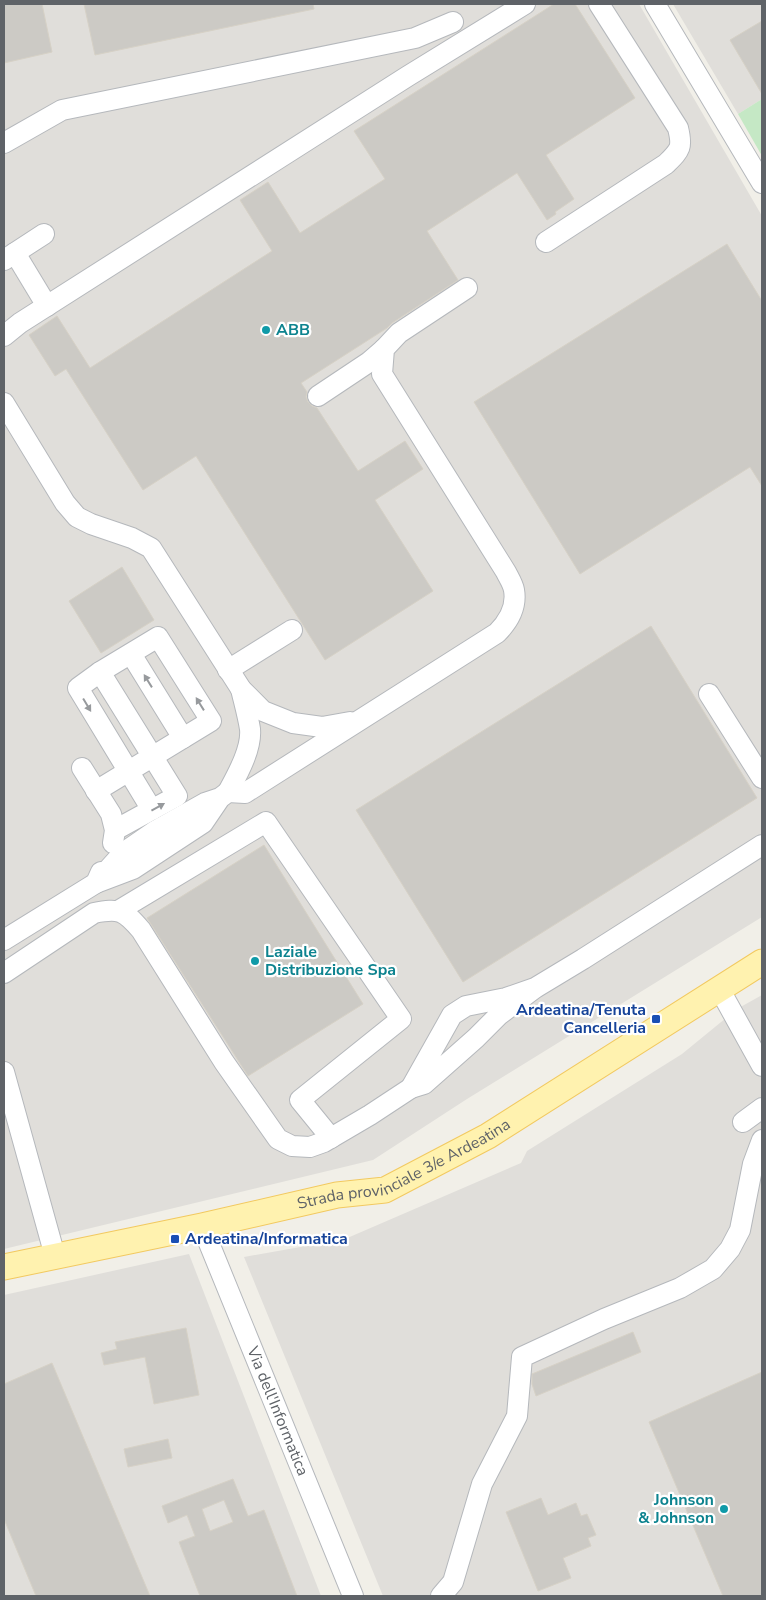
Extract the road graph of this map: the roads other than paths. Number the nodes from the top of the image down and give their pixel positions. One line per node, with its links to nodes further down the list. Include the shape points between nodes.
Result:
1 (525, 4): 11 (street)
2 (599, 4): 8 (street, via 678,128 680,149 666,164)
3 (655, 4): 6 (street)
4 (453, 22): 5 (street, via 416,38 62,110)
5 (4, 143)
6 (762, 182)
7 (44, 234): 9 (street)
8 (546, 242)
9 (9, 256): 11 (street)
10 (467, 288): 13 (street, via 399,333 384,349)
11 (47, 306): 12 (street)
12 (4, 336)
13 (375, 368): 14 (street); 22 (street, via 506,572 514,590 513,607 507,622 497,633)
14 (318, 396)
15 (4, 403): 18 (street, via 65,503 77,517 152,548)
16 (292, 630): 18 (street)
17 (131, 654): 19 (street); 23 (street, one-way to 17); 23 (street, one-way to 17, via 210,720 158,637)
18 (228, 670): 20 (street)
19 (100, 672): 24 (street); 26 (street, one-way to 26, via 78,688)
20 (241, 689): 22 (street, via 263,711 293,723 322,727); 29 (street, via 250,730 247,749 241,767)
21 (709, 694): 27 (street)
22 (361, 720): 29 (street, via 246,793)
23 (183, 738): 24 (street)
24 (153, 756): 26 (street); 30 (street, one-way to 24, via 177,796)
25 (82, 768): 28 (street)
26 (128, 772): 28 (street); 30 (street)
27 (762, 778)
28 (96, 791): 31 (street, via 110,814)
29 (224, 795): 33 (street, via 203,823 133,869)
30 (152, 810): 31 (street)
31 (115, 830): 33 (street, via 112,847)
32 (762, 845): 38 (street)
33 (96, 883): 35 (street)
34 (118, 911): 37 (street, via 94,913); 45 (street, via 129,915 141,930 224,1062 278,1139 292,1146 310,1147); 45 (street, via 266,822 401,1019 300,1100)
35 (4, 940)
36 (762, 962): 39 (main road, Strada provinciale 3/e Ardeatina)
37 (4, 973)
38 (535, 988): 42 (street, via 499,1014 424,1084); 42 (street, via 466,1006 452,1015)
39 (720, 990): 40 (street); 47 (main road, Strada provinciale 3/e Ardeatina, via 488,1136 385,1190 337,1195)
40 (762, 1066)
41 (4, 1072): 48 (street)
42 (411, 1088): 45 (street)
43 (762, 1108): 44 (street)
44 (743, 1122)
45 (331, 1138)
46 (762, 1140): 51 (street, via 753,1164 740,1230 730,1249 712,1269 680,1288 522,1357 517,1416 482,1484 453,1582)
47 (202, 1226): 48 (main road, Strada provinciale 3/e Ardeatina); 50 (street, Via dell'Informatica)
48 (55, 1256): 49 (main road, Strada provinciale 3/e Ardeatina)
49 (4, 1267)
50 (353, 1596)
51 (441, 1596)

